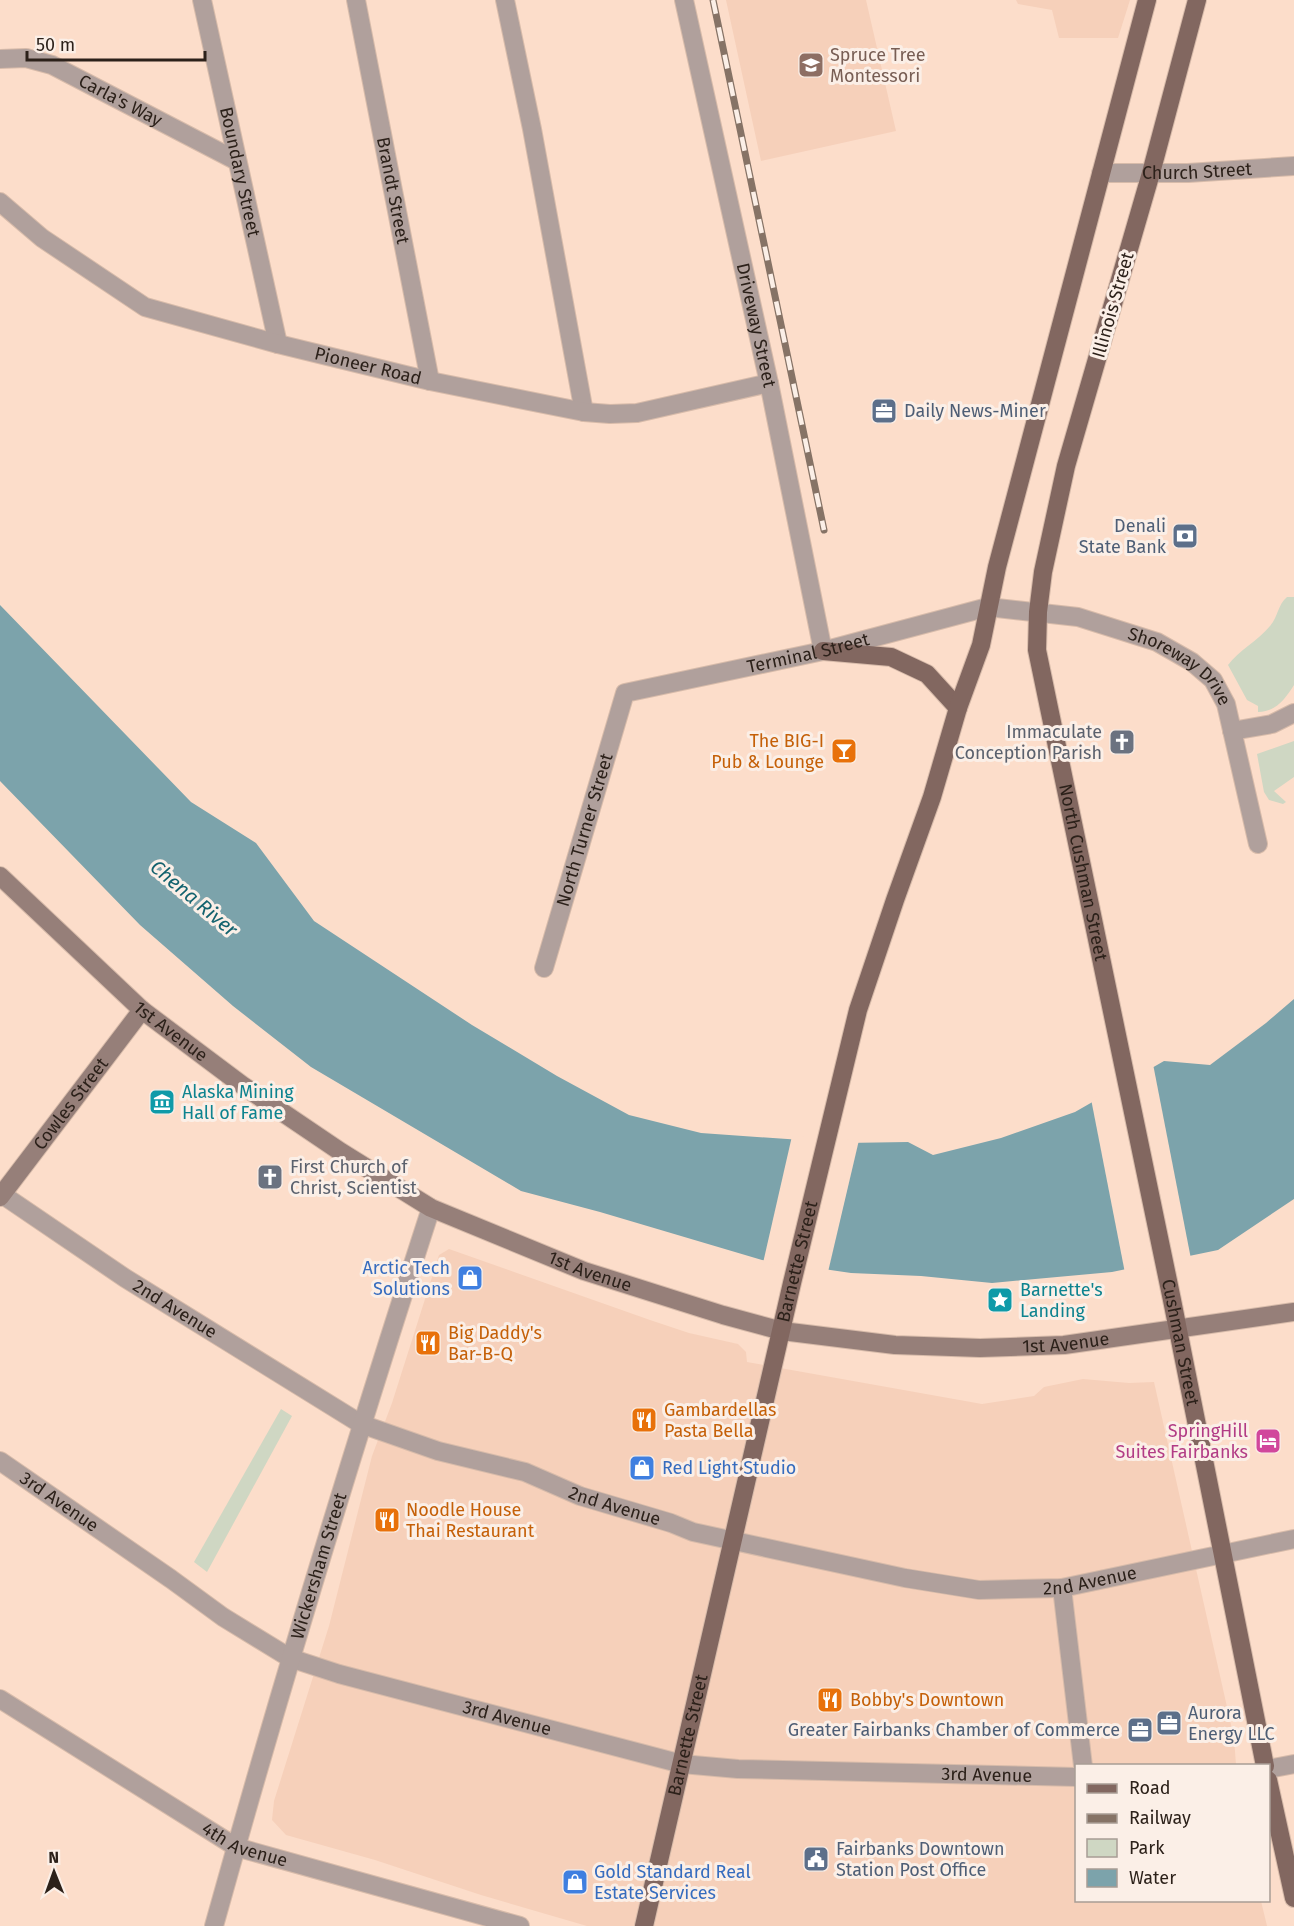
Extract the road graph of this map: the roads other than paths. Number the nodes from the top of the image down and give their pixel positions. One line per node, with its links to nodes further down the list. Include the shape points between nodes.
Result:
1 (202, 0): 8 (street, Boundary Street)
2 (356, 0): 14 (street, Brandt Street)
3 (505, 0): 16 (street)
4 (684, 0): 15 (street, Driveway Street)
5 (1147, 0): 10 (main road)
6 (1197, 0): 11 (main road, Illinois Street)
7 (0, 59): 8 (street, Carla's Way, via 26,58 52,65)
8 (237, 161): 13 (street, Boundary Street)
9 (1294, 166): 11 (street, Church Street)
10 (1101, 173): 11 (street, Church Street); 17 (main road)
11 (1150, 173): 18 (main road, Illinois Street, via 1066,466 1042,572)
12 (0, 202): 13 (street, Pioneer Road, via 42,238 145,307)
13 (278, 344): 14 (street, Pioneer Road)
14 (430, 381): 16 (street, Pioneer Road)
15 (769, 382): 16 (street, Pioneer Road, via 637,413); 19 (street, Driveway Street)
16 (584, 412)
17 (988, 607): 18 (street, Shoreway Drive); 19 (street, Terminal Street); 21 (main road, Barnette Street, via 981,645)
18 (1038, 612): 23 (street, Shoreway Drive, via 1078,617 1145,638 1192,662 1213,680 1226,704); 28 (main road, North Cushman Street, via 1037,650)
19 (824, 651): 20 (street, Terminal Street); 21 (main road, via 891,657 927,674)
20 (625, 693): 26 (street, North Turner Street)
21 (958, 708): 33 (main road, Barnette Street, via 932,797 858,1010)
22 (1294, 713): 23 (street, via 1272,724)
23 (1232, 730): 24 (street, Shoreway Drive)
24 (1258, 844)
25 (0, 876): 27 (main road, 1st Avenue)
26 (544, 968)
27 (142, 1010): 29 (main road, Cowles Street); 30 (main road, 1st Avenue, via 242,1085 364,1168)
28 (1114, 1026): 32 (main road, Cushman Street)
29 (1, 1195): 34 (street, 2nd Avenue, via 125,1278)
30 (431, 1208): 33 (main road, 1st Avenue, via 584,1271); 34 (street, Wickersham Street)
31 (1294, 1311): 32 (main road, 1st Avenue)
32 (1178, 1329): 33 (main road, 1st Avenue, via 1064,1345 980,1348 895,1345); 38 (main road, Cushman Street)
33 (782, 1331): 37 (main road, Barnette Street)
34 (362, 1424): 37 (street, 2nd Avenue, via 438,1451 525,1472 580,1496 693,1532); 40 (street, Wickersham Street)
35 (0, 1461): 40 (street, 3rd Avenue, via 223,1617)
36 (1294, 1539): 38 (street, 2nd Avenue)
37 (732, 1540): 39 (street, 2nd Avenue, via 941,1585 979,1590); 42 (main road, Barnette Street)
38 (1223, 1555): 39 (street, 2nd Avenue); 44 (main road, Cushman Street)
39 (1062, 1588): 43 (street)
40 (290, 1658): 42 (street, 3rd Avenue); 49 (street, Wickersham Street)
41 (0, 1699): 49 (street, 4th Avenue)
42 (682, 1764): 47 (street, 3rd Avenue, via 738,1769); 53 (main road, Barnette Street)
43 (1083, 1764)
44 (1265, 1764)
45 (1294, 1764): 46 (street)
46 (1270, 1769)
47 (1075, 1777)
48 (1270, 1785): 50 (main road)
49 (236, 1847): 51 (street, Wickersham Street); 52 (street, 4th Avenue)
50 (1294, 1898)
51 (214, 1926)
52 (520, 1926)
53 (644, 1926)

